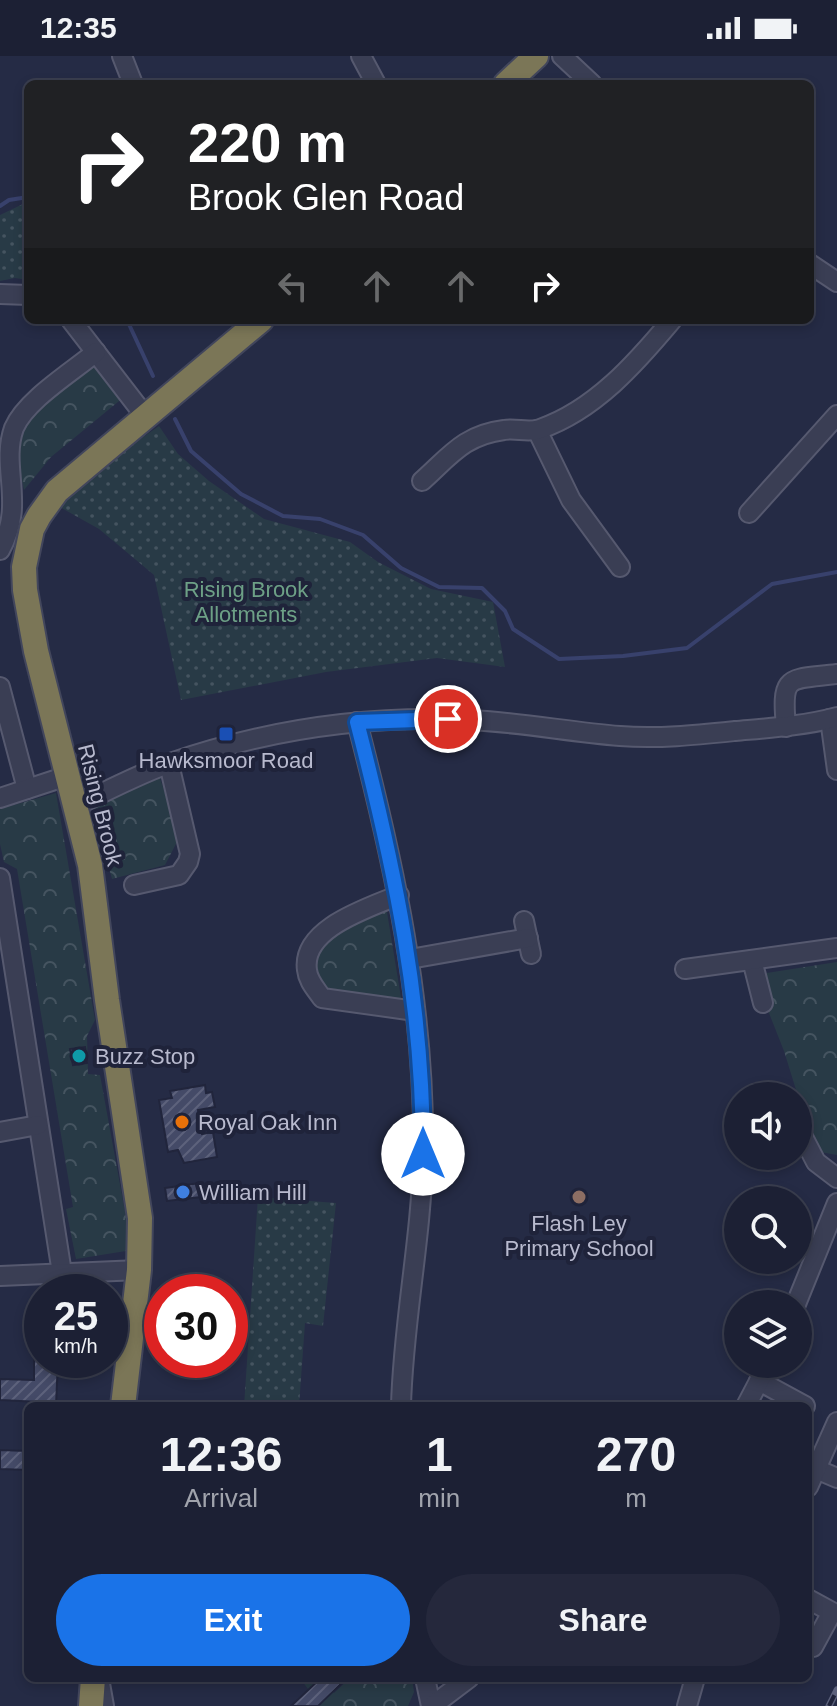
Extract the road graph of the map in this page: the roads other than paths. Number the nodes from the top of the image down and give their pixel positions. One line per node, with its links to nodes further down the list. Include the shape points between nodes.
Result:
1 (122, 56): 5 (street)
2 (361, 56): 6 (street)
3 (536, 56): 7 (highway)
4 (562, 56): 8 (street)
5 (131, 80)
6 (374, 80)
7 (510, 80)
8 (588, 80)
9 (814, 267): 10 (street)
10 (837, 282)
11 (0, 294): 12 (street)
12 (24, 295)
13 (74, 324): 16 (street)
14 (256, 324): 18 (highway, Rising Brook)
15 (669, 324): 19 (street, via 581,411)
16 (96, 352): 18 (street); 22 (street, via 15,425 8,454 12,515)
17 (837, 415): 21 (street)
18 (145, 416): 31 (highway, Rising Brook, via 57,491 39,516 27,548 29,615)
19 (537, 430): 20 (street, via 505,429 469,438); 23 (street, via 571,500)
20 (422, 481)
21 (749, 513)
22 (0, 550)
23 (620, 567)
24 (837, 674): 28 (street, via 787,685)
25 (0, 687): 32 (street)
26 (833, 718): 28 (street); 30 (street)
27 (357, 722): 28 (street, via 471,720 670,738); 29 (street, via 273,734); 37 (street)
28 (786, 727)
29 (169, 764): 34 (street); 36 (street, via 188,862 179,875)
30 (837, 770)
31 (67, 776): 32 (street); 34 (highway, Rising Brook)
32 (27, 789): 33 (street)
33 (0, 798)
34 (76, 806): 51 (highway, Rising Brook, via 94,894 140,1218)
35 (0, 878): 38 (street)
36 (134, 885)
37 (399, 895): 41 (street); 45 (street, via 331,927 316,940 307,970 322,998)
38 (4, 931): 46 (street)
39 (527, 938): 41 (street)
40 (837, 948): 42 (street)
41 (410, 959): 45 (street)
42 (752, 960): 43 (street); 44 (street)
43 (685, 969)
44 (763, 1003)
45 (415, 1011): 58 (street, via 423,1154)
46 (38, 1125): 47 (street); 52 (street)
47 (0, 1132)
48 (812, 1154): 49 (street)
49 (837, 1178)
50 (837, 1203): 54 (street)
51 (139, 1270): 52 (street); 57 (highway, Rising Brook)
52 (62, 1273): 53 (street)
53 (0, 1276)
54 (802, 1290)
55 (761, 1378): 56 (street)
56 (759, 1381): 59 (street); 60 (street)
57 (123, 1402)
58 (401, 1402)
59 (748, 1402)
60 (797, 1402)
61 (812, 1410): 62 (street)
62 (837, 1423): 63 (street)
63 (816, 1469): 64 (street); 65 (street)
64 (812, 1478)
65 (837, 1478)
66 (812, 1601): 67 (street, via 832,1612)
67 (813, 1647)
68 (95, 1682): 73 (highway)
69 (97, 1682): 74 (street)
70 (426, 1682): 75 (street)
71 (464, 1682): 75 (street)
72 (694, 1682): 76 (street)
73 (91, 1706)
74 (104, 1706)
75 (432, 1706)
76 (687, 1706)

